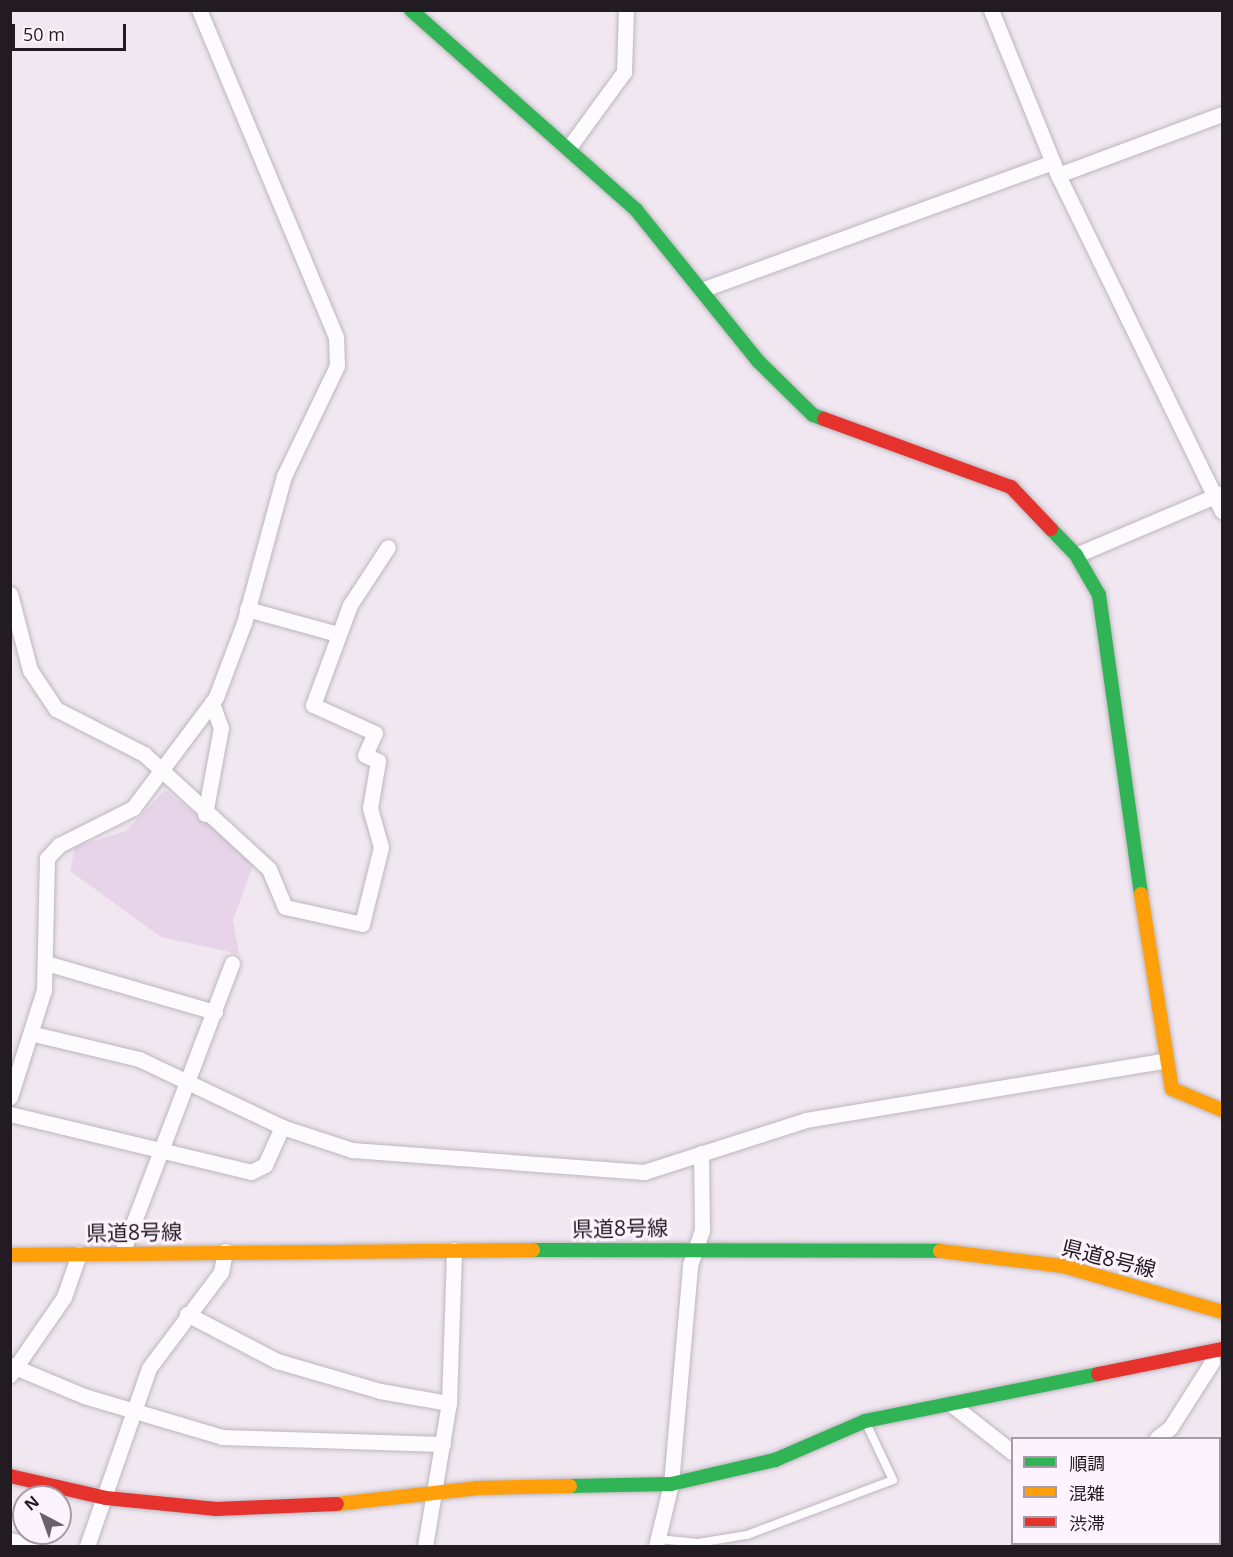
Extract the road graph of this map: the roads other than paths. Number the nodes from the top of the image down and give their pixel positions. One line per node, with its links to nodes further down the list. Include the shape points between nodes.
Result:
1 (199, 10): 14 (street, via 338,347 333,377 284,476)
2 (411, 10): 6 (street)
3 (626, 10): 6 (street, via 624,72)
4 (991, 10): 7 (street)
5 (1222, 114): 7 (street)
6 (570, 146): 8 (street, via 638,211)
7 (1055, 168): 8 (street); 9 (street)
8 (704, 289): 12 (street, via 758,361 813,415 1011,487)
9 (1220, 495): 10 (street); 12 (street)
10 (1222, 511)
11 (388, 547): 15 (street, via 358,588)
12 (1076, 555): 23 (street, via 1099,595)
13 (10, 594): 17 (street, via 30,670 51,703 69,719 139,751)
14 (247, 609): 15 (street); 16 (street)
15 (338, 634): 18 (street, via 313,705 375,732 365,755 378,761 370,808 381,847 362,924 285,907 269,869)
16 (212, 703): 17 (street); 18 (street, via 221,728)
17 (161, 775): 18 (street); 19 (street, via 127,814 50,854 43,880)
18 (205, 814)
19 (46, 963): 21 (street); 22 (street)
20 (232, 963): 21 (street)
21 (215, 1011): 24 (street)
22 (34, 1034): 24 (street, via 121,1053); 25 (street)
23 (1164, 1061): 26 (street, via 1172,1089); 30 (street, via 806,1120)
24 (191, 1080): 28 (street); 29 (street)
25 (10, 1097)
26 (1222, 1110)
27 (10, 1114): 29 (street)
28 (282, 1128): 29 (street, via 256,1172); 30 (street, via 352,1150 644,1172)
29 (163, 1150): 34 (street)
30 (701, 1154): 31 (street, via 702,1231)
31 (693, 1248): 32 (street, 県道8号線); 37 (street, 県道8号線, via 963,1252 1063,1266); 49 (street)
32 (454, 1250): 33 (street, 県道8号線); 41 (street)
33 (225, 1251): 34 (street, 県道8号線); 38 (street, via 221,1272)
34 (123, 1253): 35 (street, 県道8号線)
35 (80, 1254): 36 (street, 県道8号線); 40 (street, via 64,1297)
36 (10, 1255)
37 (1222, 1312)
38 (186, 1314): 41 (street, via 277,1361 380,1391); 43 (street, via 160,1346)
39 (1216, 1350): 42 (street); 45 (street, via 1212,1362)
40 (12, 1369): 43 (street)
41 (449, 1403): 46 (street)
42 (951, 1404): 44 (street); 47 (street)
43 (133, 1412): 46 (street, via 222,1437); 51 (street)
44 (866, 1421): 49 (street, via 775,1460); 53 (lane, via 893,1480 747,1535 698,1543)
45 (1158, 1437)
46 (442, 1444): 50 (street)
47 (1011, 1451)
48 (10, 1476): 51 (street)
49 (671, 1484): 50 (street, via 478,1488); 53 (street)
50 (435, 1495): 51 (street, via 216,1509); 56 (street)
51 (106, 1498): 55 (street)
52 (10, 1540): 54 (street)
53 (657, 1543)
54 (32, 1546)
55 (87, 1546)
56 (425, 1546)

